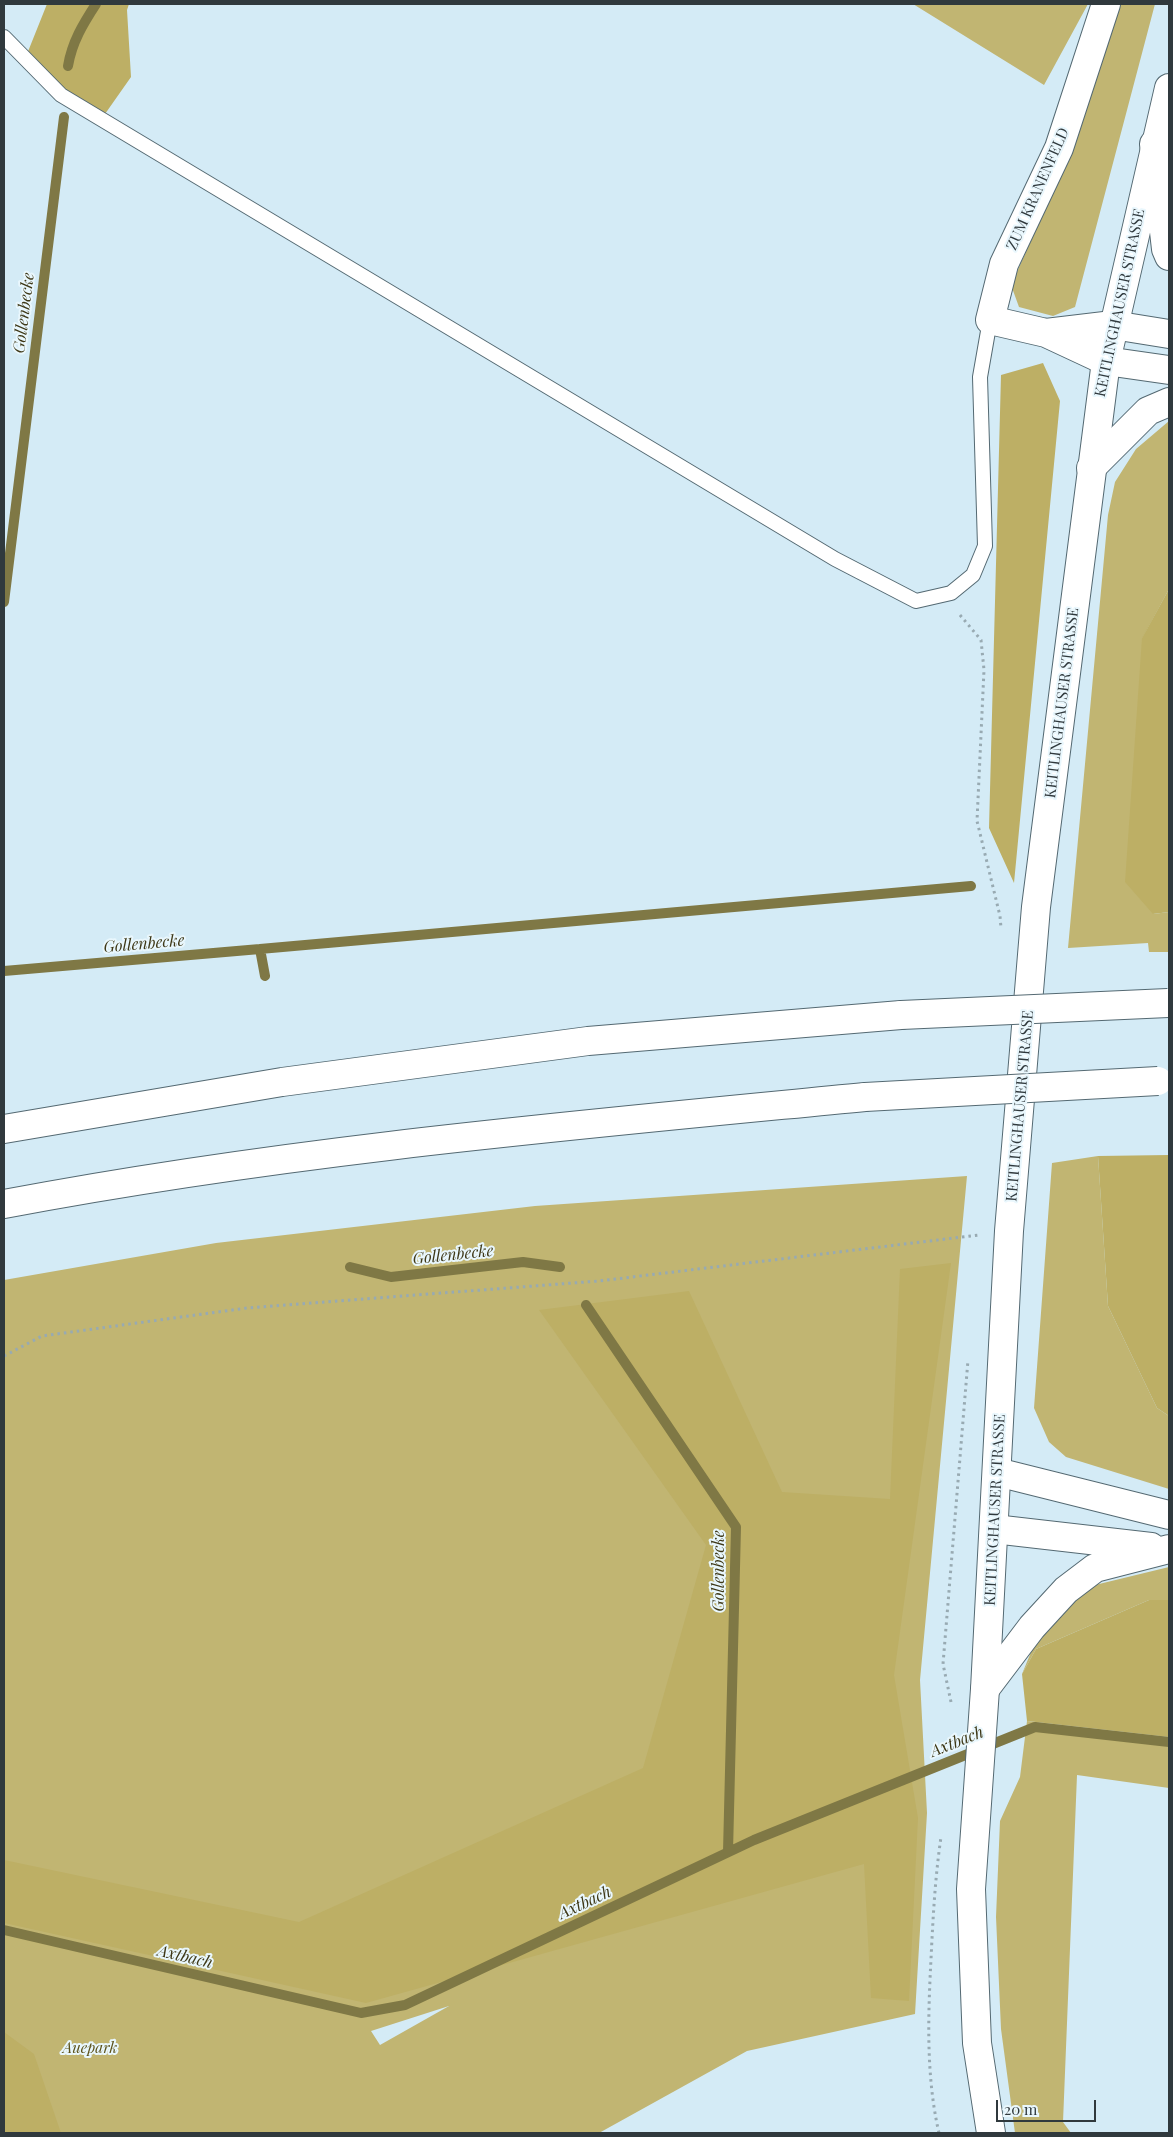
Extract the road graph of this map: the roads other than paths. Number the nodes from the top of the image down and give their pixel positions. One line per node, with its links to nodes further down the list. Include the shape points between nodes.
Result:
1 (1106, 4): 6 (main road, ZUM KRANENFELD, via 1059,148 1004,264)
2 (4, 37): 6 (lane, via 61,95 835,559 916,601 951,594 973,574 985,546 980,377)
3 (1169, 88): 4 (main road, KEITLINGHAUSER STRASSE)
4 (1154, 144): 5 (main road); 7 (main road, KEITLINGHAUSER STRASSE)
5 (1169, 256)
6 (990, 320): 8 (main road)
7 (1113, 324): 8 (main road); 9 (main road); 10 (main road, KEITLINGHAUSER STRASSE)
8 (1046, 333): 10 (main road)
9 (1169, 334)
10 (1106, 361): 11 (main road); 13 (main road, KEITLINGHAUSER STRASSE)
11 (1169, 370)
12 (1169, 402): 13 (main road, via 1148,411)
13 (1091, 468): 18 (main road, KEITLINGHAUSER STRASSE, via 1036,907 1009,1230)
14 (1169, 1003): 16 (main road, bridge, via 901,1015 588,1041 282,1082)
15 (1163, 1081): 17 (main road, bridge, via 865,1097 479,1134 267,1162)
16 (4, 1128)
17 (4, 1204)
18 (997, 1472): 19 (main road); 20 (main road, KEITLINGHAUSER STRASSE)
19 (1169, 1514)
20 (994, 1529): 21 (main road); 22 (main road, KEITLINGHAUSER STRASSE)
21 (1169, 1549): 22 (main road, via 1095,1568 1066,1590 1032,1627)
22 (986, 1689): 23 (main road, KEITLINGHAUSER STRASSE, via 971,1890 977,2043)
23 (991, 2133)

